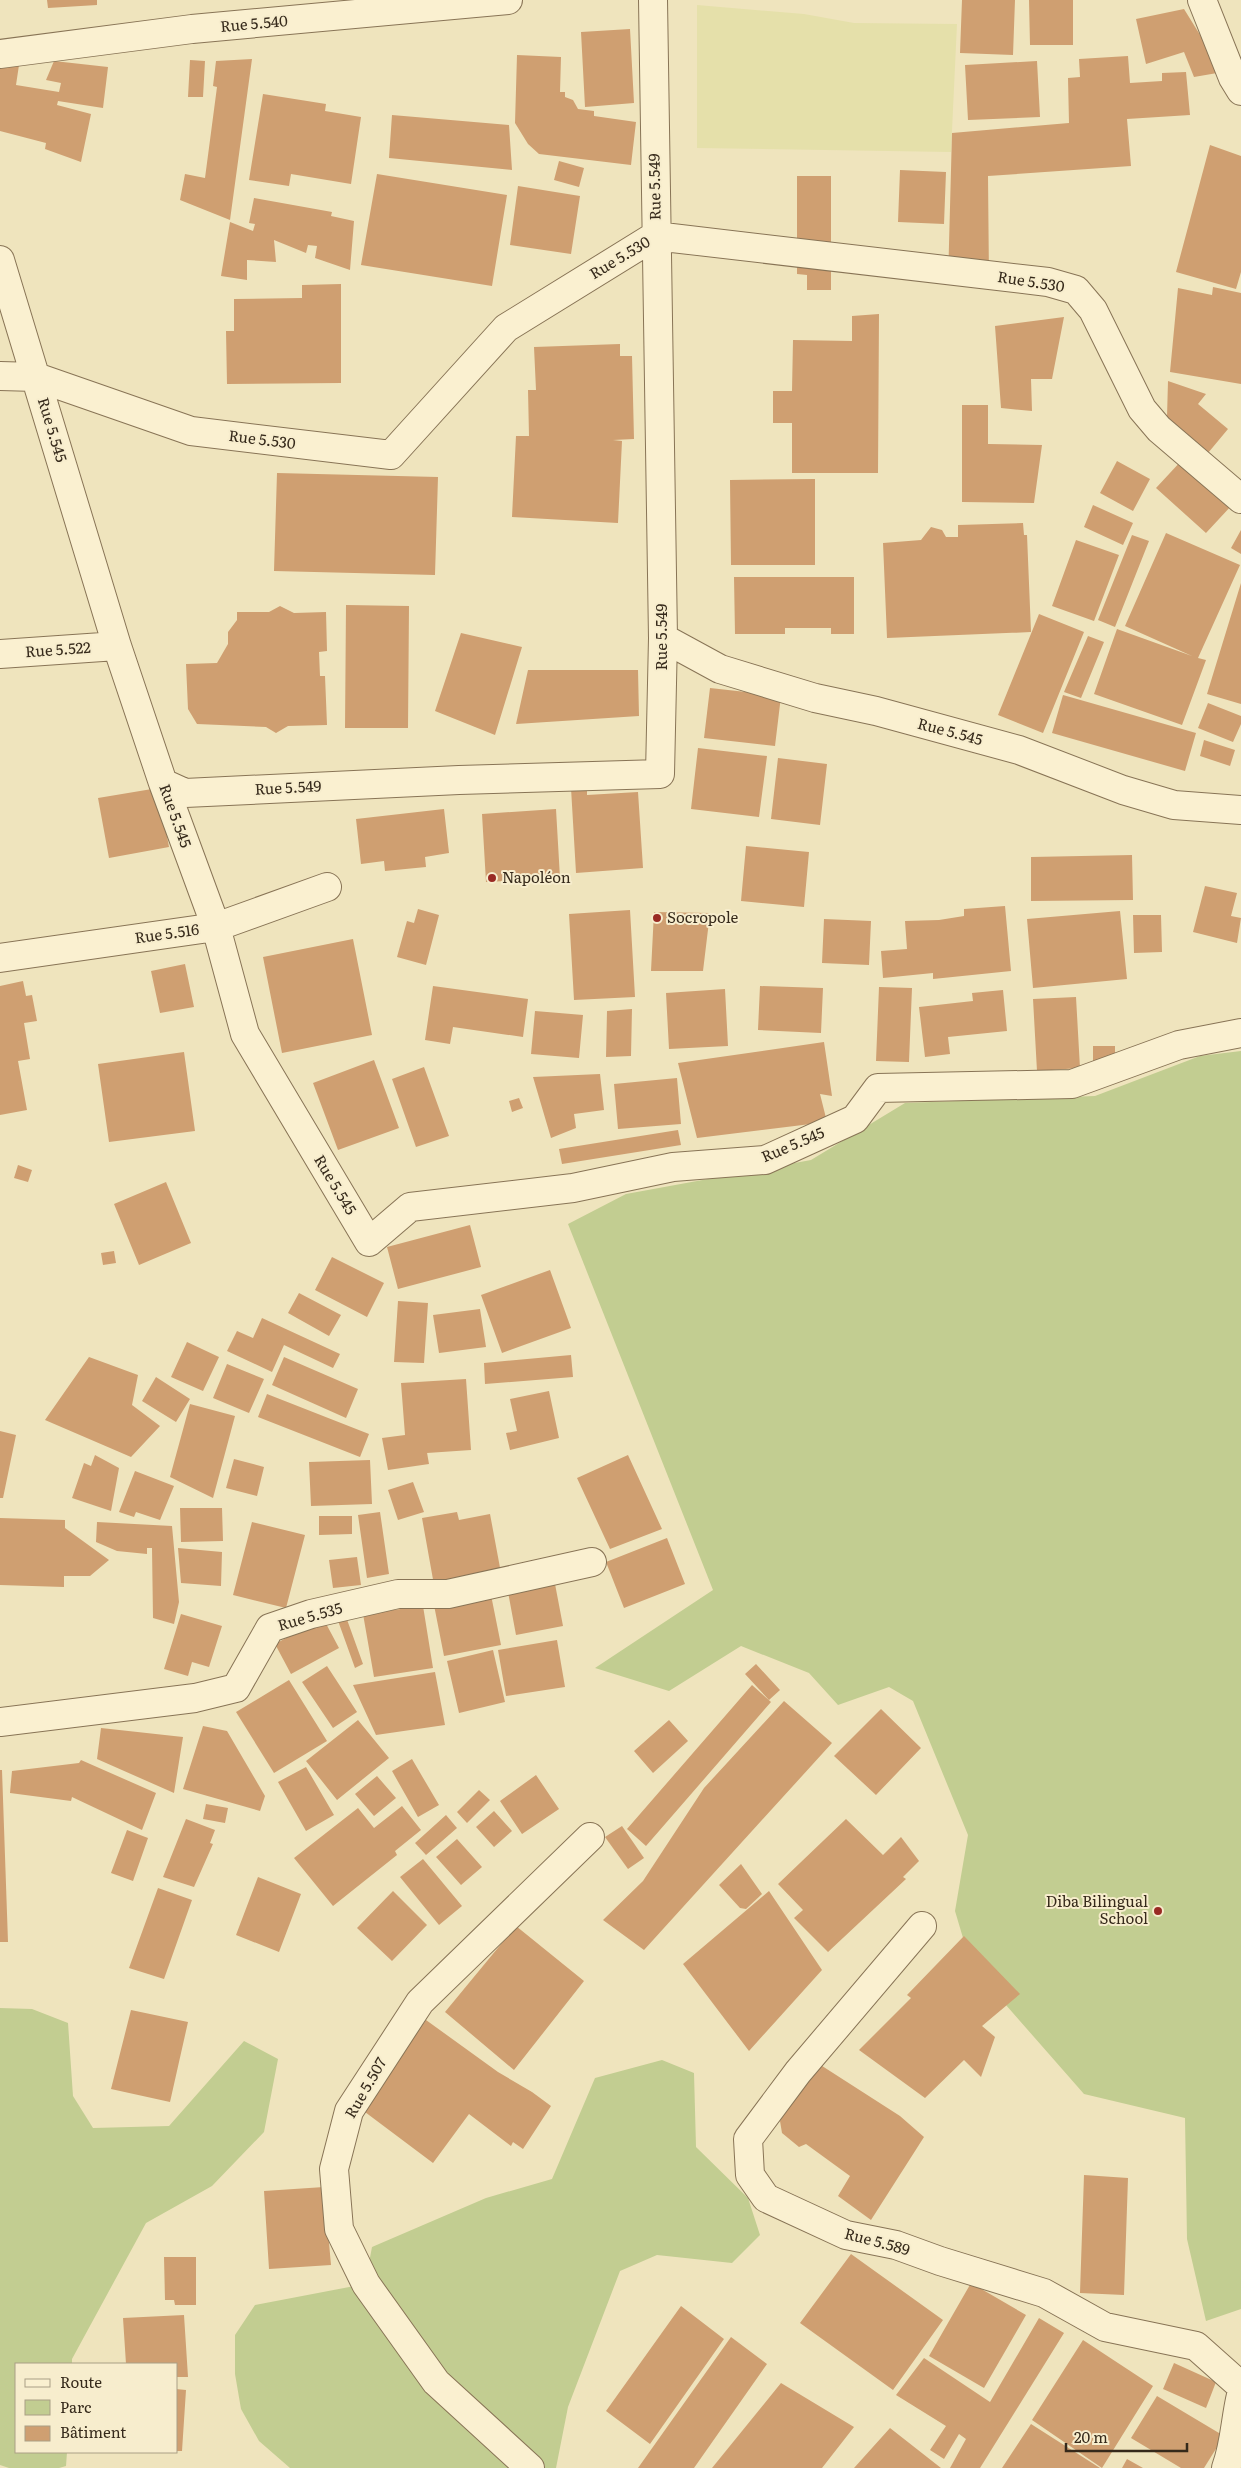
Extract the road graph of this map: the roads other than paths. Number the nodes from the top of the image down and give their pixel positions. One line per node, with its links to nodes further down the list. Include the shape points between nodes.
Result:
1 (508, 0): 4 (street, Rue 5.540, via 192,29)
2 (653, 0): 6 (street, Rue 5.549)
3 (1202, 0): 5 (street)
4 (0, 54)
5 (1241, 91)
6 (655, 236): 9 (street, Rue 5.530, via 506,328 391,455 191,431); 10 (street, Rue 5.530, via 1048,282 1076,290 1093,310 1142,408 1159,429); 11 (street, Rue 5.549)
7 (0, 260): 9 (street, Rue 5.545)
8 (0, 376): 9 (street, Rue 5.530)
9 (36, 377): 12 (street, Rue 5.545)
10 (1241, 499)
11 (663, 638): 14 (street, Rue 5.549, via 660,774 185,793); 15 (street, Rue 5.545, via 720,669 816,698 1019,750 1123,790 1174,805)
12 (117, 646): 13 (street, Rue 5.522); 14 (street, Rue 5.545)
13 (0, 654)
14 (163, 783): 17 (street, Rue 5.545)
15 (1241, 810)
16 (327, 887): 17 (street, Rue 5.516)
17 (216, 927): 18 (street, Rue 5.516); 19 (street, Rue 5.545, via 245,1034 369,1242 410,1207 573,1188 673,1167 764,1160 855,1119 878,1088 1072,1084 1179,1045)
18 (0, 958)
19 (1241, 1034)
20 (592, 1562): 21 (street, Rue 5.535, via 448,1594 398,1594 310,1614 270,1628 236,1688 195,1698)
21 (0, 1722)
22 (590, 1837): 26 (street, Rue 5.507, via 420,2002 349,2111 334,2169 339,2229 366,2284 436,2382)
23 (922, 1926): 24 (street, Rue 5.589, via 798,2072 748,2139 750,2175 766,2198 846,2235 896,2245 1044,2293 1104,2328 1196,2346)
24 (1241, 2386)
25 (1241, 2395): 27 (street, via 1233,2448)
26 (530, 2468)
27 (1226, 2468)

